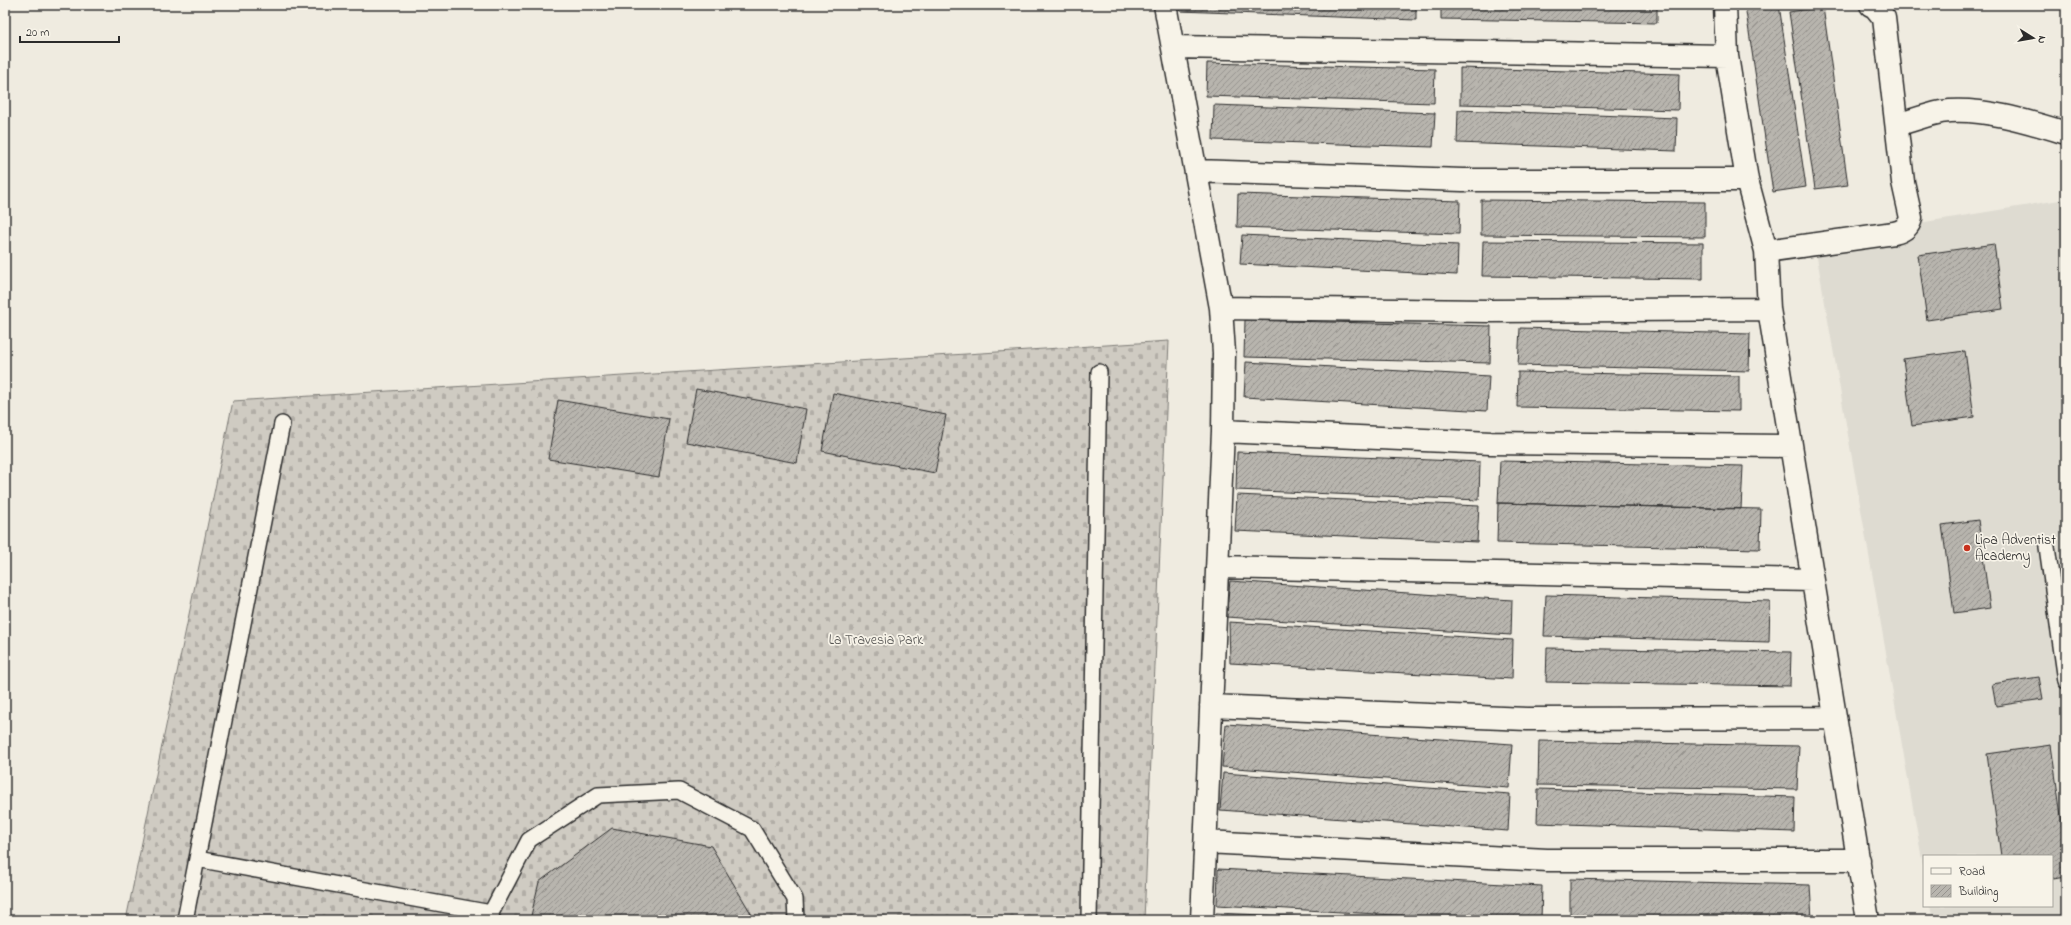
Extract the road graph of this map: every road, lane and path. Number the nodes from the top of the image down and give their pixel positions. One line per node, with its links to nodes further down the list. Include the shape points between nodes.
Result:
1 (1166, 5): 4 (street)
2 (1724, 5): 5 (street)
3 (1871, 5): 6 (street, via 1884,18)
4 (1173, 47): 5 (street); 8 (street)
5 (1727, 56): 9 (street)
6 (1896, 125): 7 (street, via 1941,112 1970,111); 10 (street, via 1903,182 1911,218 1908,226 1894,233)
7 (2066, 133)
8 (1196, 171): 9 (street, via 1462,180); 11 (street)
9 (1747, 180): 10 (street)
10 (1766, 251): 12 (street)
11 (1221, 308): 12 (street, via 1481,311); 15 (street, via 1224,353)
12 (1769, 309): 16 (street)
13 (1099, 372): 29 (lane)
14 (282, 424): 24 (lane)
15 (1223, 431): 16 (street, via 1492,443); 18 (street)
16 (1791, 446): 19 (street)
17 (2047, 547): 20 (lane)
18 (1217, 567): 19 (street); 21 (street)
19 (1813, 580): 22 (street)
20 (2066, 681)
21 (1211, 706): 22 (street, via 1526,719); 23 (street)
22 (1835, 718): 25 (street)
23 (1206, 842): 25 (street, via 1547,860); 30 (street)
24 (197, 859): 26 (lane); 27 (lane)
25 (1859, 860): 31 (street)
26 (492, 917): 28 (lane, via 528,840 598,795 679,791 752,829 795,899)
27 (185, 920)
28 (796, 920)
29 (1089, 920)
30 (1202, 920)
31 (1868, 920)

